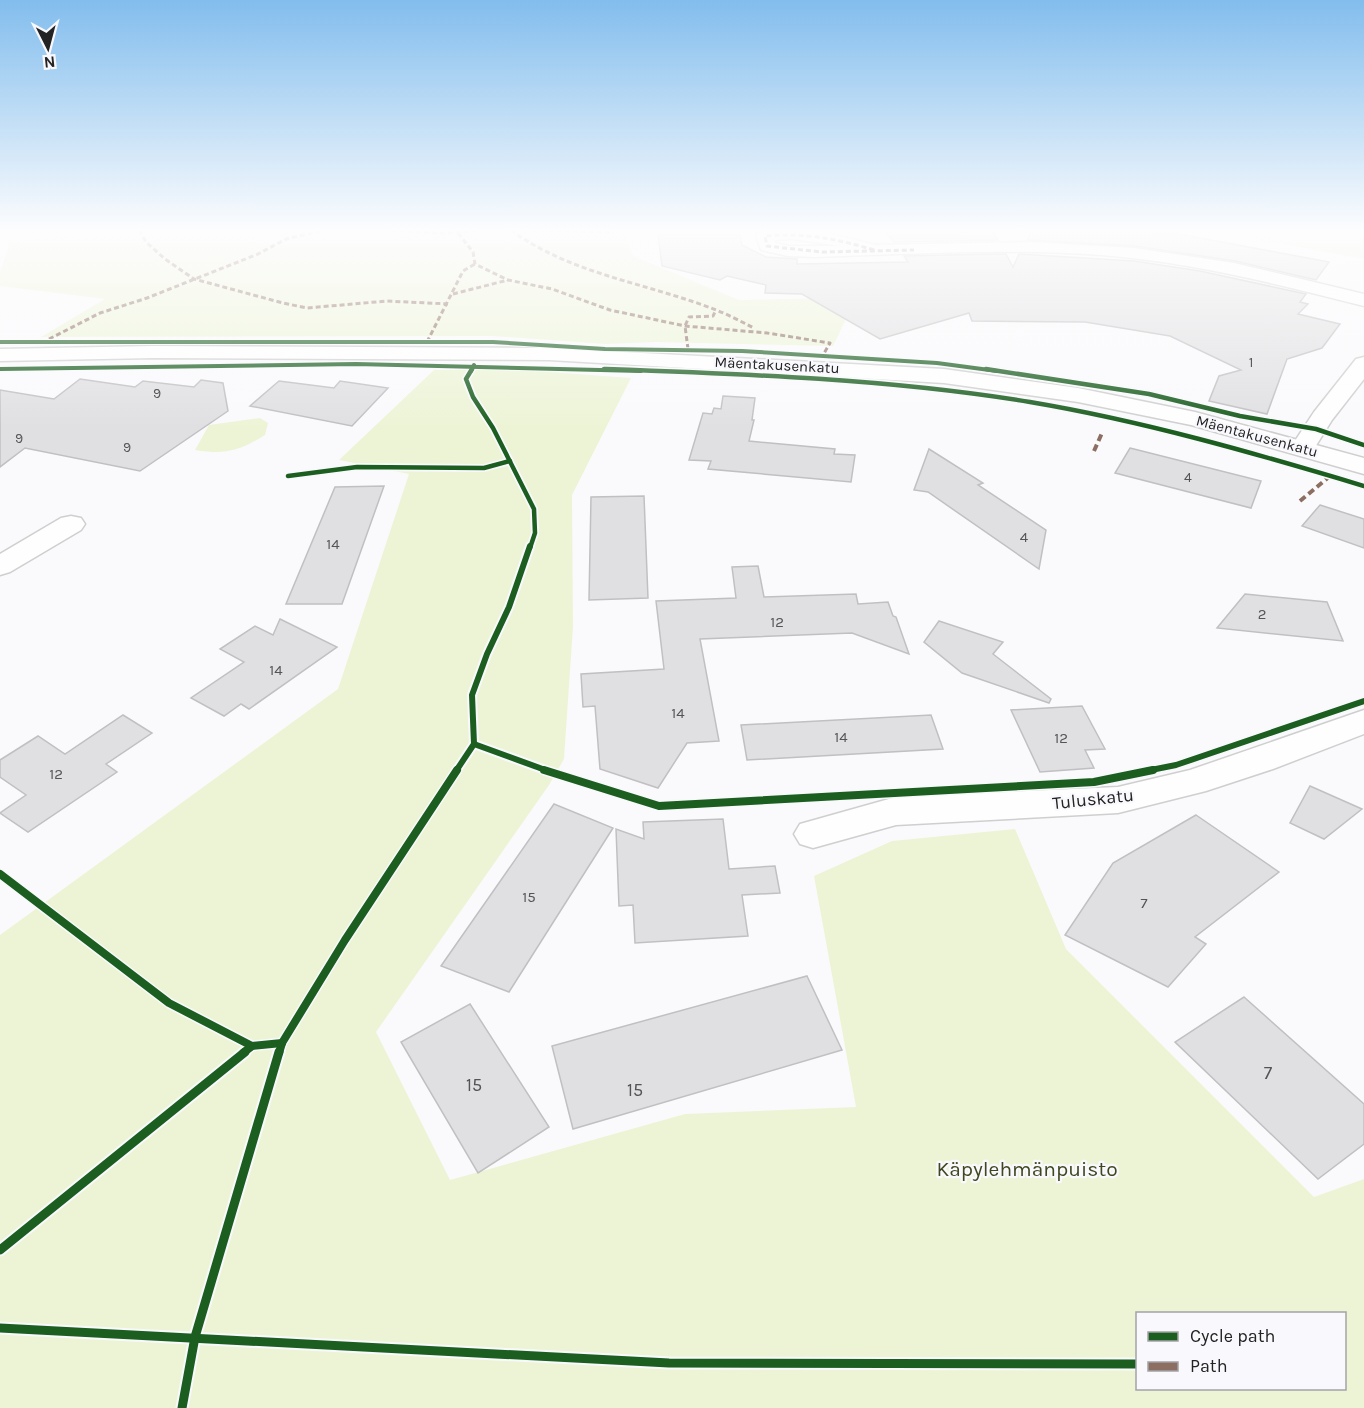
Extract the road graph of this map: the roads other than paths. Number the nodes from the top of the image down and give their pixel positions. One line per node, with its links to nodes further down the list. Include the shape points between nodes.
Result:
1 (1347, 296): 2 (street)
2 (1364, 300)
3 (0, 355): 5 (street, Mäentakusenkatu, via 549,354 880,371 1078,395)
4 (1364, 364): 5 (street)
5 (1303, 447): 6 (street, Mäentakusenkatu)
6 (1364, 466)
7 (71, 524): 8 (street)
8 (0, 566)
9 (1364, 721): 10 (street, Tuluskatu, via 1215,774 1118,800 896,811)
10 (813, 834)

